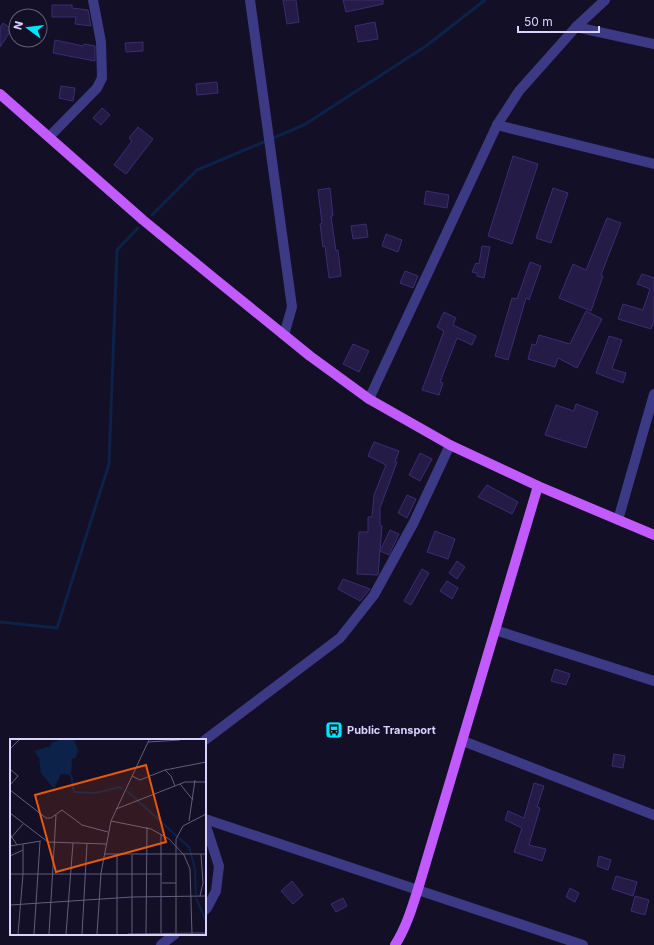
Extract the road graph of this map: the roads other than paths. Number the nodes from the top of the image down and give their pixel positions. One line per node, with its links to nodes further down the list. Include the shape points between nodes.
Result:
1 (93, 0): 8 (street, via 101,42 102,78 97,88)
2 (250, 0): 10 (street, via 292,307)
3 (605, 0): 4 (street)
4 (576, 27): 5 (street); 7 (street, via 519,91)
5 (654, 44)
6 (0, 94): 8 (main road)
7 (497, 125): 9 (street); 12 (street)
8 (50, 137): 10 (main road, via 143,220)
9 (654, 164)
10 (284, 335): 12 (main road)
11 (654, 394): 13 (street)
12 (369, 399): 14 (main road)
13 (650, 423): 16 (street)
14 (450, 445): 15 (main road); 20 (street, via 414,522 374,596 340,638)
15 (538, 486): 16 (main road); 18 (main road)
16 (618, 520): 17 (main road)
17 (654, 535)
18 (495, 630): 19 (street); 21 (main road)
19 (654, 681)
20 (206, 739)
21 (463, 741): 22 (street); 25 (main road)
22 (654, 815)
23 (206, 819): 25 (street)
24 (206, 826): 26 (street, via 219,866 216,890)
25 (418, 890): 29 (main road, via 410,915); 30 (street)
26 (206, 909)
27 (174, 935): 28 (street)
28 (161, 945)
29 (395, 945)
30 (583, 945)

